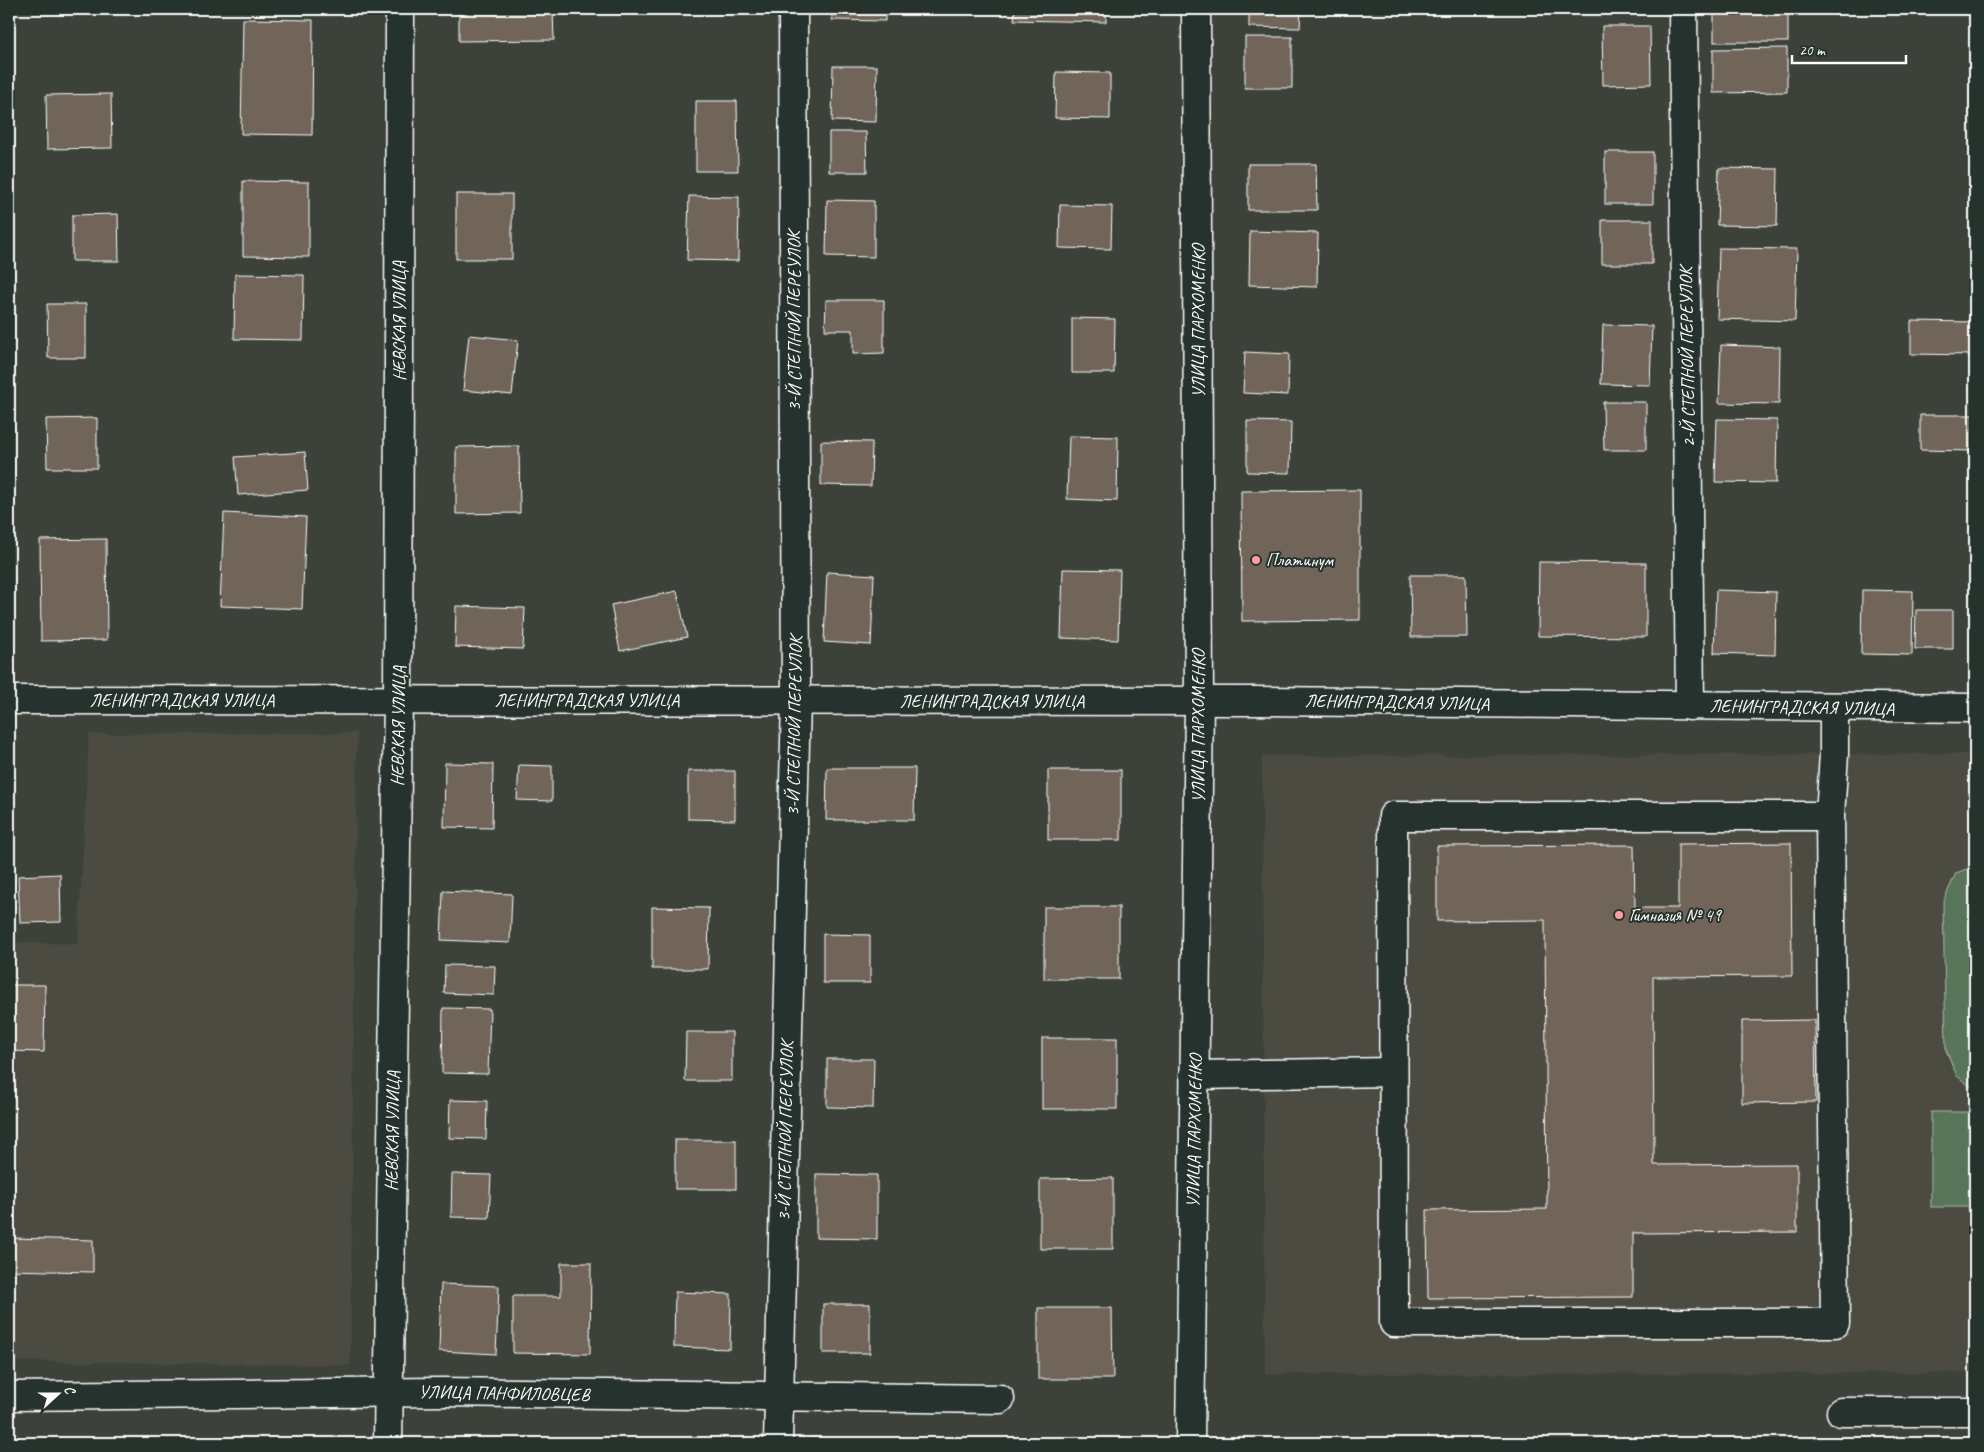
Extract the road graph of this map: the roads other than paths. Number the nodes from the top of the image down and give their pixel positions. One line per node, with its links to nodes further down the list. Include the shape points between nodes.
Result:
1 (400, 9): 6 (street, НЕВСКАЯ УЛИЦА)
2 (793, 9): 7 (street, 3-Й СТЕПНОЙ ПЕРЕУЛОК)
3 (1196, 9): 8 (street, УЛИЦА ПАРХОМЕНКО)
4 (1683, 9): 9 (street, 2-Й СТЕПНОЙ ПЕРЕУЛОК)
5 (9, 700): 6 (street, ЛЕНИНГРАДСКАЯ УЛИЦА)
6 (398, 700): 7 (street, ЛЕНИНГРАДСКАЯ УЛИЦА); 15 (street, НЕВСКАЯ УЛИЦА)
7 (796, 700): 8 (street, ЛЕНИНГРАДСКАЯ УЛИЦА); 17 (street, 3-Й СТЕПНОЙ ПЕРЕУЛОК)
8 (1199, 702): 9 (street, ЛЕНИНГРАДСКАЯ УЛИЦА); 14 (street, УЛИЦА ПАРХОМЕНКО)
9 (1690, 706): 10 (street, ЛЕНИНГРАДСКАЯ УЛИЦА)
10 (1834, 707): 11 (street, ЛЕНИНГРАДСКАЯ УЛИЦА); 12 (street)
11 (1975, 708)
12 (1830, 816): 13 (street, via 1393,816); 13 (street, via 1835,1322 1394,1322)
13 (1393, 1072): 14 (street)
14 (1194, 1075): 23 (street, УЛИЦА ПАРХОМЕНКО)
15 (388, 1392): 16 (street, УЛИЦА ПАНФИЛОВЦЕВ); 17 (street, УЛИЦА ПАНФИЛОВЦЕВ); 21 (street, НЕВСКАЯ УЛИЦА)
16 (9, 1396)
17 (778, 1397): 18 (street, УЛИЦА ПАНФИЛОВЦЕВ); 22 (street, 3-Й СТЕПНОЙ ПЕРЕУЛОК)
18 (1000, 1399)
19 (1841, 1412): 20 (street)
20 (1975, 1412)
21 (388, 1443)
22 (778, 1443)
23 (1190, 1443)

